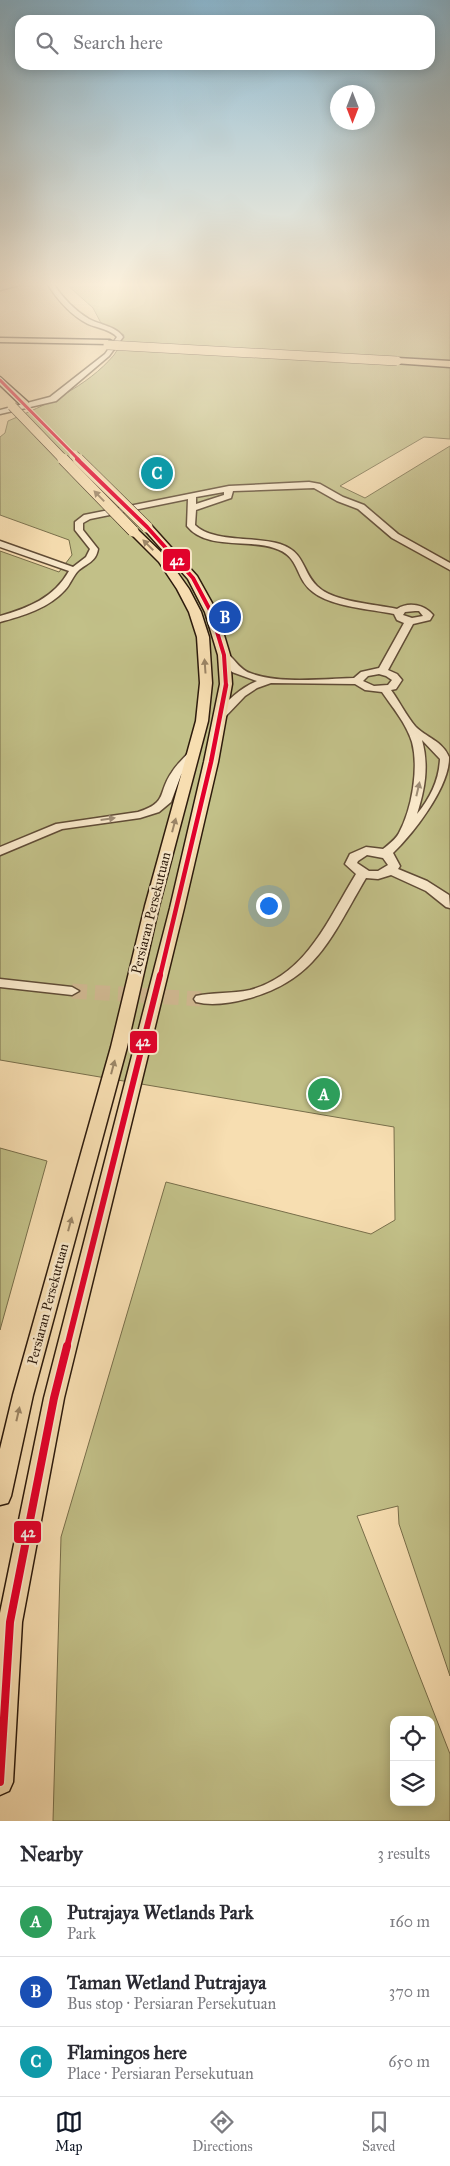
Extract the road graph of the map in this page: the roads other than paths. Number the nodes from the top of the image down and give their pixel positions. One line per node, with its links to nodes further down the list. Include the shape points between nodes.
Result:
1 (94, 367): 4 (street, via 53,399)
2 (0, 380): 14 (main road, Persiaran Persekutuan, bridge, via 147,527 193,578 212,612)
3 (0, 393): 21 (main road, Persiaran Persekutuan, one-way to 3, bridge, via 206,683 203,637 183,589 163,560)
4 (0, 412)
5 (229, 488): 6 (street); 7 (street, via 228,496); 9 (street, via 318,486 362,507 395,536)
6 (192, 495): 7 (street); 10 (street, via 83,519 79,522 79,530 94,553)
7 (192, 508): 11 (street, via 191,526 198,533 285,550 296,557 308,581 322,594)
8 (0, 544): 10 (street)
9 (450, 567)
10 (74, 570): 12 (street, via 70,580 47,601)
11 (399, 612): 13 (street, via 400,618); 13 (street, via 415,608 428,615 423,620)
12 (0, 619)
13 (410, 621): 15 (street)
14 (224, 655): 16 (street, via 236,671); 19 (main road, Persiaran Persekutuan, via 226,684)
15 (382, 672): 17 (street, via 365,673); 18 (street, via 397,680 396,684)
16 (268, 681): 17 (street); 19 (street, via 240,693)
17 (358, 681): 18 (street, via 368,688)
18 (385, 689): 20 (street)
19 (220, 716): 32 (main road, Persiaran Persekutuan, via 176,908 54,1398 10,1622)
20 (411, 728): 22 (street, one-way to 20, via 422,763); 22 (street, via 435,745 445,760 447,775 443,794)
21 (194, 753): 23 (street, one-way to 21, via 60,826 155,810 165,802 176,774); 31 (main road, Persiaran Persekutuan, one-way to 21, via 23,1395 119,1047 152,906)
22 (405, 836): 24 (street)
23 (0, 851)
24 (385, 854): 25 (street, via 394,862); 26 (street, via 366,851 352,858 351,864)
25 (391, 870): 26 (street, via 383,874); 27 (street, via 434,890)
26 (362, 874): 30 (street, via 313,954 296,972 280,982 243,996 224,1000)
27 (450, 904)
28 (0, 983): 29 (street)
29 (72, 991)
30 (201, 999)
31 (0, 1496)
32 (0, 1782)

